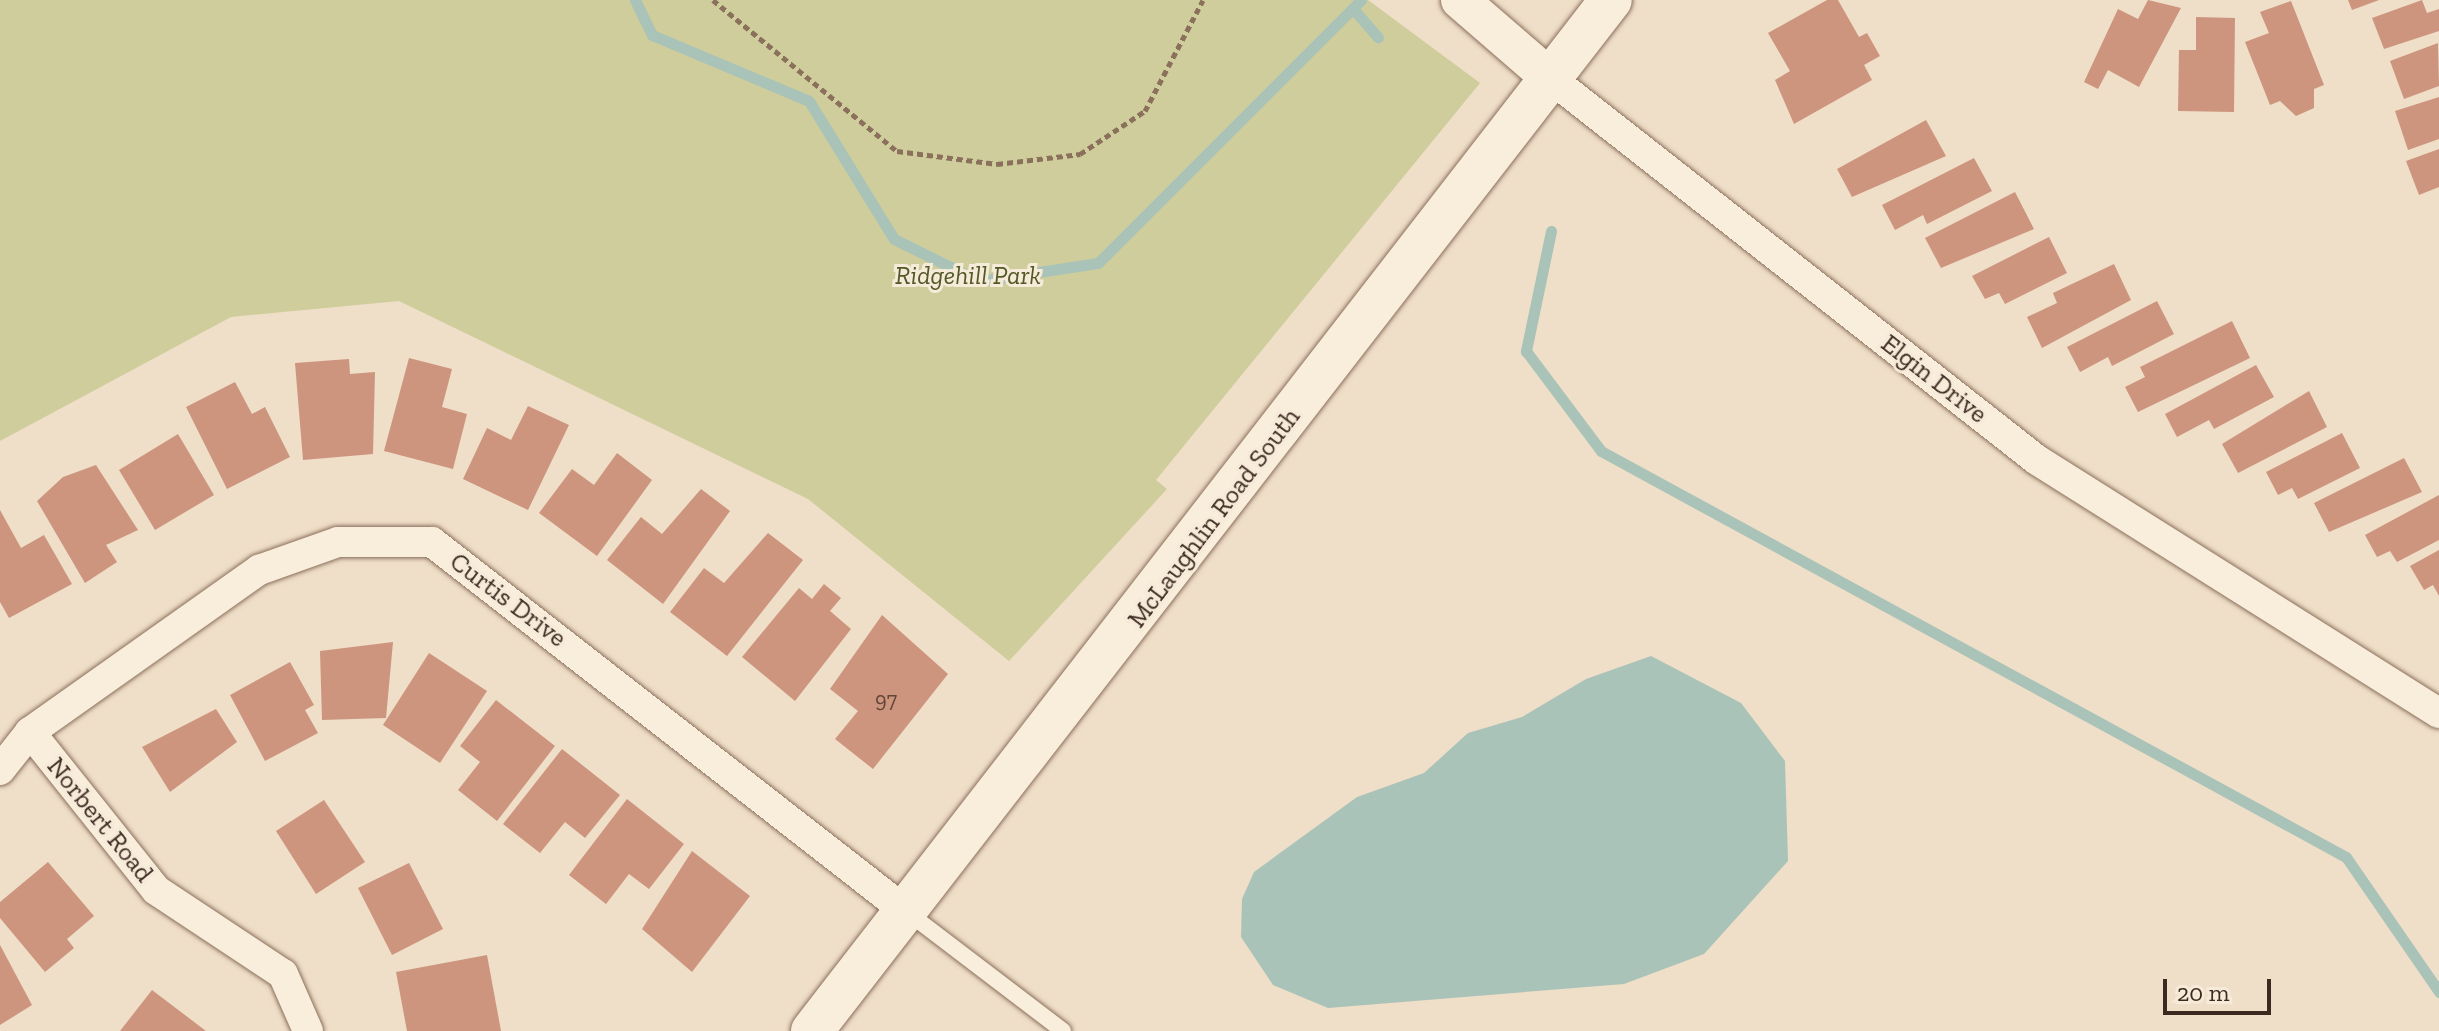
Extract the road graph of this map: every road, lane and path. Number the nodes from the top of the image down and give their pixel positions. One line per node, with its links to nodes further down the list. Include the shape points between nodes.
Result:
1 (713, 0): 2 (path, via 897,151 997,164 1080,154 1145,111)
2 (1203, 0)
3 (1460, 0): 5 (street, Elgin Drive)
4 (1611, 0): 5 (main road, McLaughlin Road South)
5 (1549, 77): 6 (street, Elgin Drive, via 2037,460); 9 (main road, McLaughlin Road South)
6 (2439, 713)
7 (30, 732): 8 (street, Curtis Drive); 9 (street, Curtis Drive, via 259,570 338,542 432,542); 10 (street, Norbert Road, via 156,890 283,974)
8 (0, 770)
9 (907, 912): 11 (main road, McLaughlin Road South); 12 (lane)
10 (308, 1031)
11 (812, 1031)
12 (1063, 1031)

